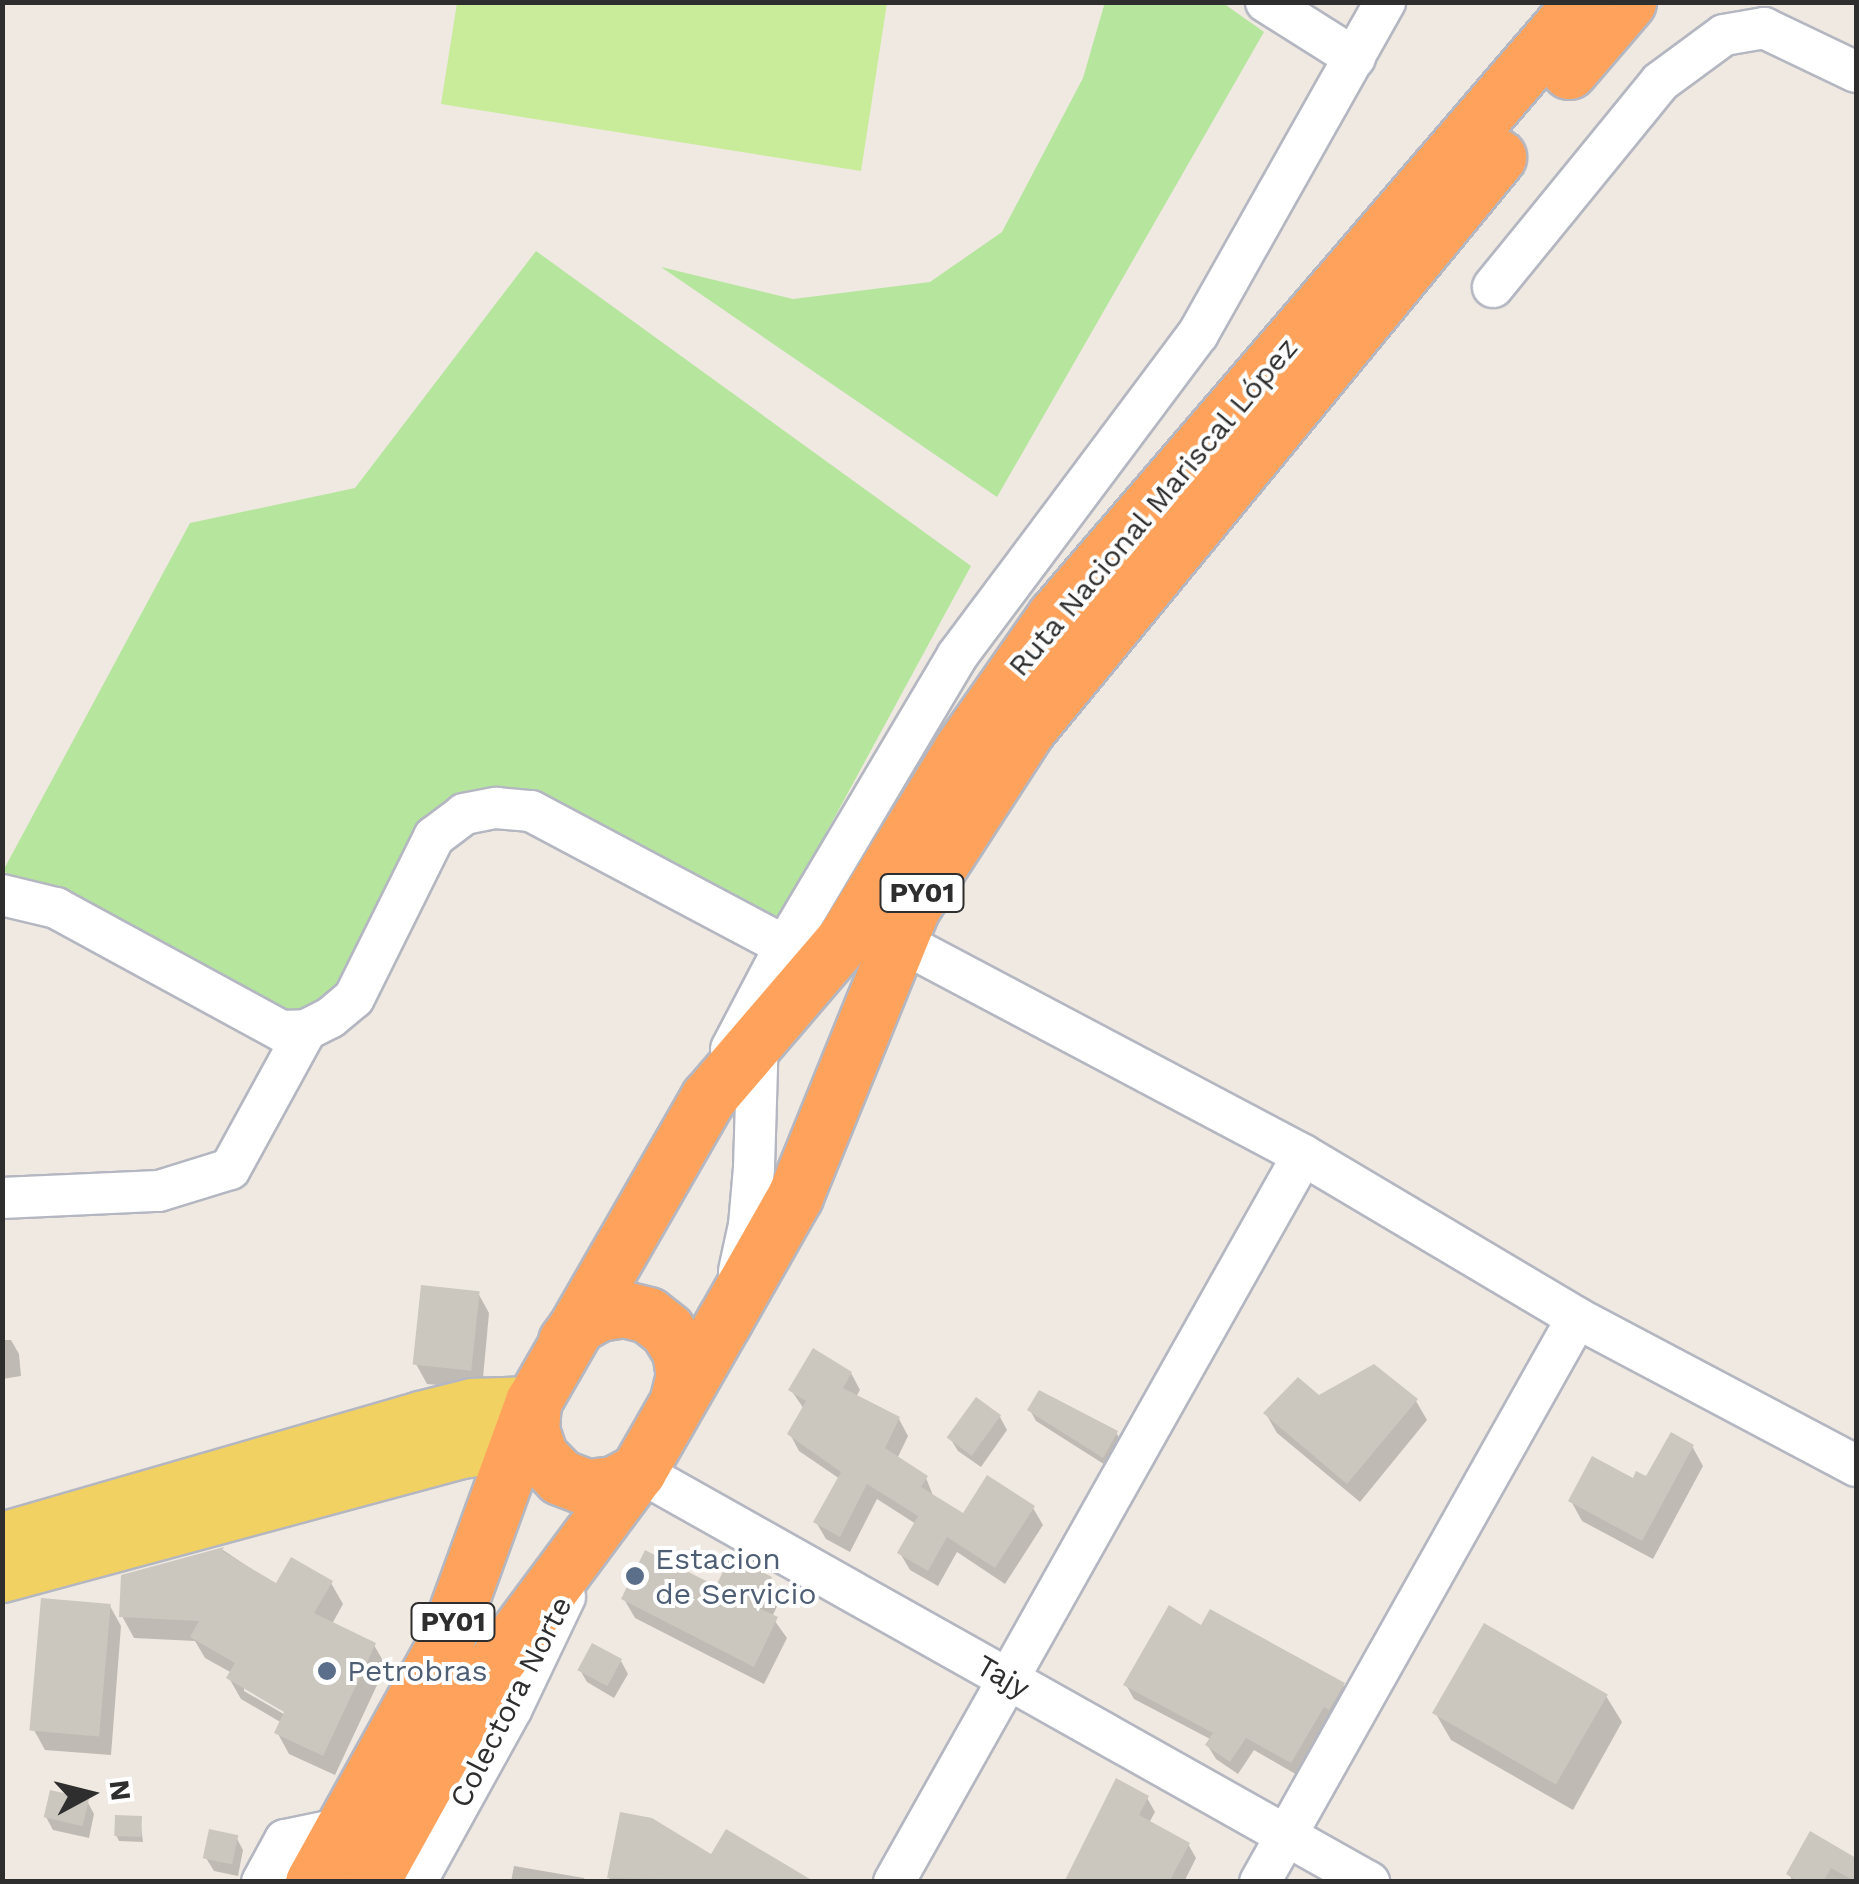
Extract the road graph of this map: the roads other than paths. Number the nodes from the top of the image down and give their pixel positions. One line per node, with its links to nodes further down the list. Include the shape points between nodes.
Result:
1 (1266, 2): 5 (street)
2 (1385, 2): 5 (street)
3 (1582, 2): 13 (highway, Ruta Nacional Mariscal López / PY01, via 1055,616 961,750 845,938)
4 (1628, 2): 9 (highway, Ruta Nacional Mariscal López / PY01, via 1027,730 912,908)
5 (1355, 58): 10 (street, via 1175,371 996,597)
6 (1856, 72): 7 (street, via 1764,28 1724,34 1660,82)
7 (1493, 286)
8 (2, 895): 12 (street, via 56,908 282,1031)
9 (900, 941): 15 (street); 18 (highway, Ruta Nacional Mariscal López / PY01, via 795,1196)
10 (785, 946): 11 (street); 12 (street, via 531,810 496,808 464,814 434,838 354,998)
11 (766, 982): 13 (street); 14 (street)
12 (306, 1030): 16 (street, via 230,1169 159,1191)
13 (757, 1038): 14 (highway, Ruta Nacional Mariscal López / PY01); 18 (street, via 749,1225)
14 (708, 1098): 19 (highway, Ruta Nacional Mariscal López / PY01)
15 (1303, 1155): 17 (street); 28 (street)
16 (2, 1198)
17 (1577, 1318): 23 (street); 30 (street)
18 (724, 1321): 20 (highway, Ruta Nacional Mariscal López / PY01)
19 (563, 1344): 20 (highway, via 578,1324 600,1312 648,1315 680,1351); 21 (highway, Ruta Nacional Mariscal López / PY01)
20 (678, 1399): 24 (highway, Ruta Nacional Mariscal López / PY01)
21 (533, 1402): 22 (highway, via 531,1430 540,1456); 26 (main road, via 472,1404 420,1417)
22 (532, 1461): 24 (highway, via 586,1486 614,1484); 27 (main road, via 494,1449 462,1453); 29 (highway, PY01, via 444,1646)
23 (1856, 1466)
24 (638, 1471): 25 (highway, Ruta Nacional Mariscal López / PY01); 28 (street, Tajy)
25 (602, 1521): 33 (highway, Ruta Nacional Mariscal López / PY01, via 484,1678); 34 (street, Colectora Norte, via 512,1708)
26 (2, 1538)
27 (2, 1578)
28 (1006, 1678): 30 (street, Tajy); 35 (street)
29 (343, 1828): 31 (street, via 285,1840); 32 (highway, PY01)
30 (1284, 1836): 36 (street); 37 (street, Tajy)
31 (262, 1882)
32 (313, 1882)
33 (372, 1882)
34 (416, 1882)
35 (894, 1882)
36 (1260, 1882)
37 (1369, 1882)

